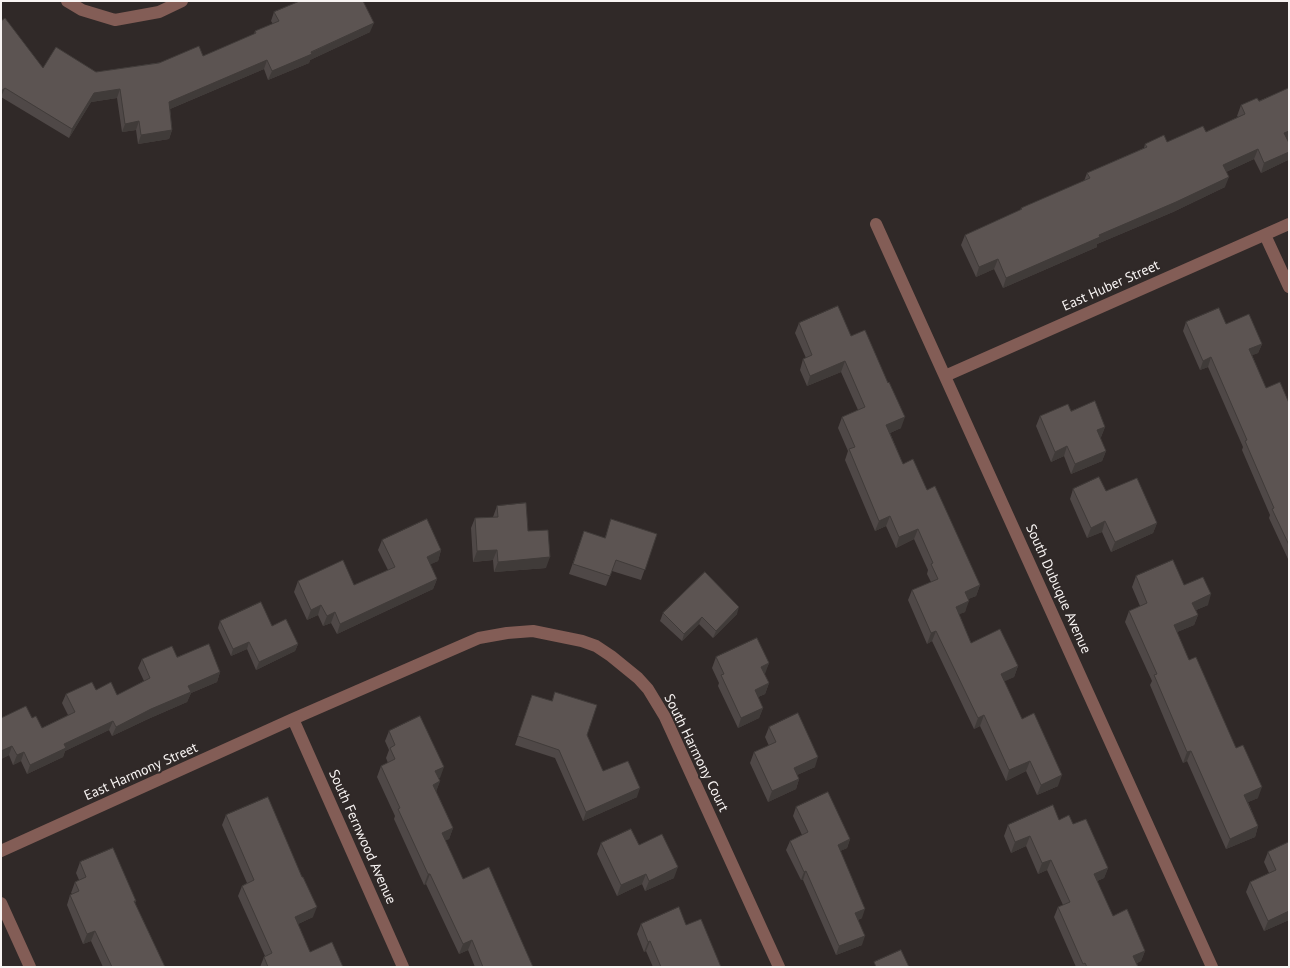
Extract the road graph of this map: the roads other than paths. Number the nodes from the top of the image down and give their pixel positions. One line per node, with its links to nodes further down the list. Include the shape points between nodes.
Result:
1 (67, 1): 2 (street, via 82,10 115,20 159,12)
2 (182, 1)
3 (876, 224): 7 (street, South Dubuque Avenue)
4 (1289, 224): 5 (street, East Huber Street)
5 (1265, 235): 6 (street); 7 (street, East Huber Street)
6 (1289, 287)
7 (945, 376): 14 (street, South Dubuque Avenue)
8 (293, 719): 9 (street, East Harmony Street); 12 (street, South Fernwood Avenue); 13 (street, South Harmony Court, via 480,638 533,631 596,646 638,678 665,717)
9 (1, 851)
10 (1, 903): 11 (street)
11 (30, 967)
12 (403, 967)
13 (778, 967)
14 (1212, 967)

